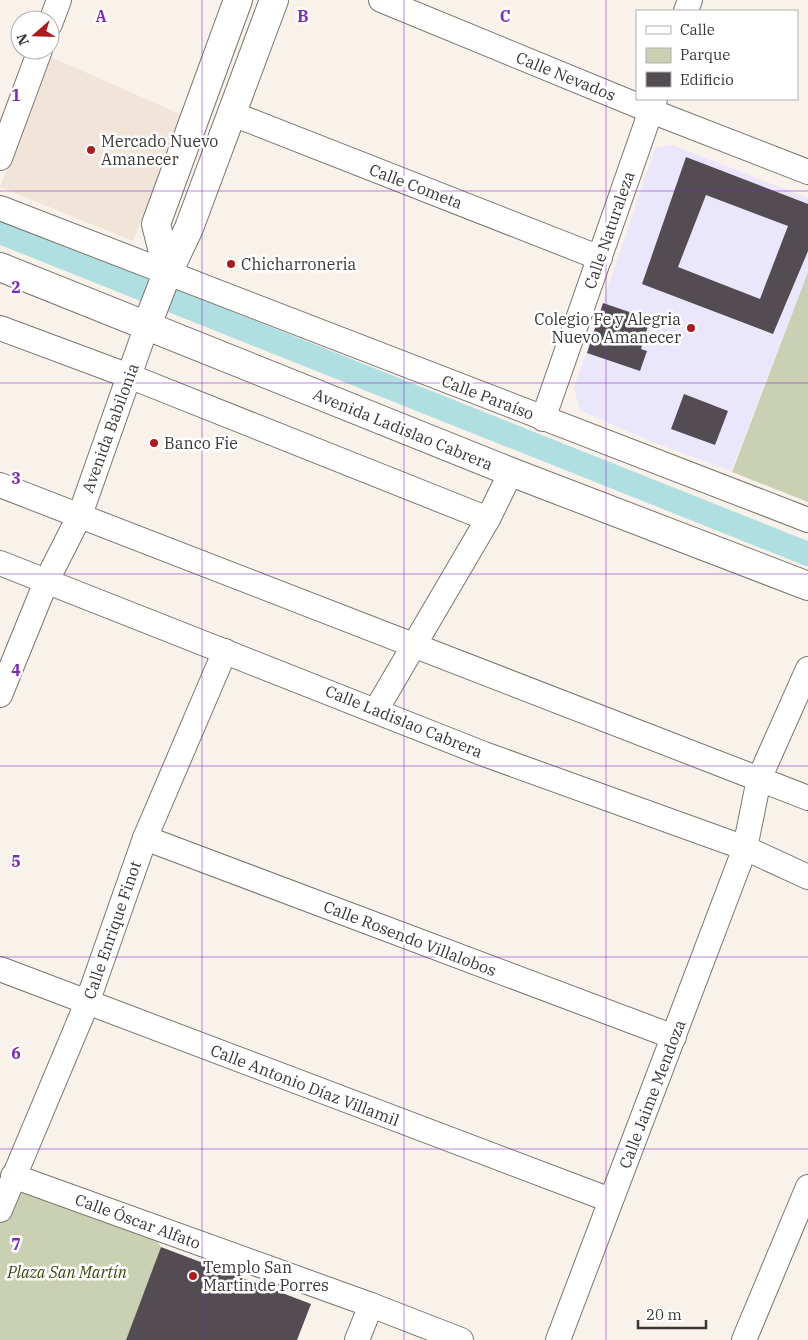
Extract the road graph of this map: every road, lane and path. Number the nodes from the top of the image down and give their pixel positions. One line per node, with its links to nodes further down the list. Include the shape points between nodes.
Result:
1 (238, 0): 14 (main road, via 156,224)
2 (274, 0): 8 (main road, Avenida Babilonia)
3 (381, 0): 5 (street, Calle Nevados)
4 (36, 60): 9 (street)
5 (636, 98)
6 (640, 100): 7 (street, Calle Nevados)
7 (653, 105): 10 (street, Calle Nevados); 12 (street, Calle Naturaleza)
8 (233, 114): 12 (street, Calle Cometa); 14 (main road, Avenida Babilonia, via 190,228)
9 (0, 158)
10 (808, 172)
11 (0, 208): 14 (street)
12 (600, 258): 17 (street, Calle Naturaleza)
13 (0, 267): 14 (main road, Avenida Ladislao Cabrera)
14 (159, 295): 16 (street, Avenida Babilonia); 17 (street, Calle Paraíso); 18 (main road, Avenida Ladislao Cabrera)
15 (0, 328): 16 (street)
16 (129, 376): 20 (street, Avenida Babilonia); 21 (street)
17 (543, 419): 22 (street, Calle Paraíso)
18 (511, 472): 21 (street); 25 (main road, Avenida Ladislao Cabrera)
19 (0, 485): 20 (street)
20 (80, 515): 24 (street, Avenida Babilonia); 26 (street)
21 (488, 519): 26 (street)
22 (808, 520)
23 (0, 563): 24 (street, Calle Ladislao Cabrera)
24 (46, 582): 27 (street, Calle Ladislao Cabrera); 29 (street, Avenida Babilonia)
25 (808, 586)
26 (414, 644): 30 (street); 31 (street)
27 (225, 651): 30 (street, Calle Ladislao Cabrera); 33 (street, Calle Enrique Finot)
28 (808, 669): 31 (street, Calle Jaime Mendoza)
29 (0, 696)
30 (376, 710): 34 (street, Calle Ladislao Cabrera, via 484,754)
31 (759, 778): 32 (street); 34 (street, Calle Jaime Mendoza)
32 (808, 798)
33 (145, 838): 37 (street, Calle Enrique Finot); 38 (street, Calle Rosendo Villalobos)
34 (745, 848): 35 (street, Calle Ladislao Cabrera); 38 (street, Calle Jaime Mendoza)
35 (808, 877)
36 (0, 969): 37 (street, Calle Antonio Díaz Villamil)
37 (87, 1003): 39 (street, Calle Enrique Finot); 41 (street, Calle Antonio Díaz Villamil)
38 (674, 1038): 41 (street, Calle Jaime Mendoza)
39 (13, 1176): 42 (street, Calle Enrique Finot); 43 (street, Calle Óscar Alfato)
40 (808, 1187): 47 (street)
41 (610, 1200): 46 (street, Calle Jaime Mendoza)
42 (0, 1210)
43 (371, 1305): 44 (street); 45 (street, Calle Óscar Alfato)
44 (357, 1340)
45 (461, 1340)
46 (558, 1340)
47 (744, 1340)

